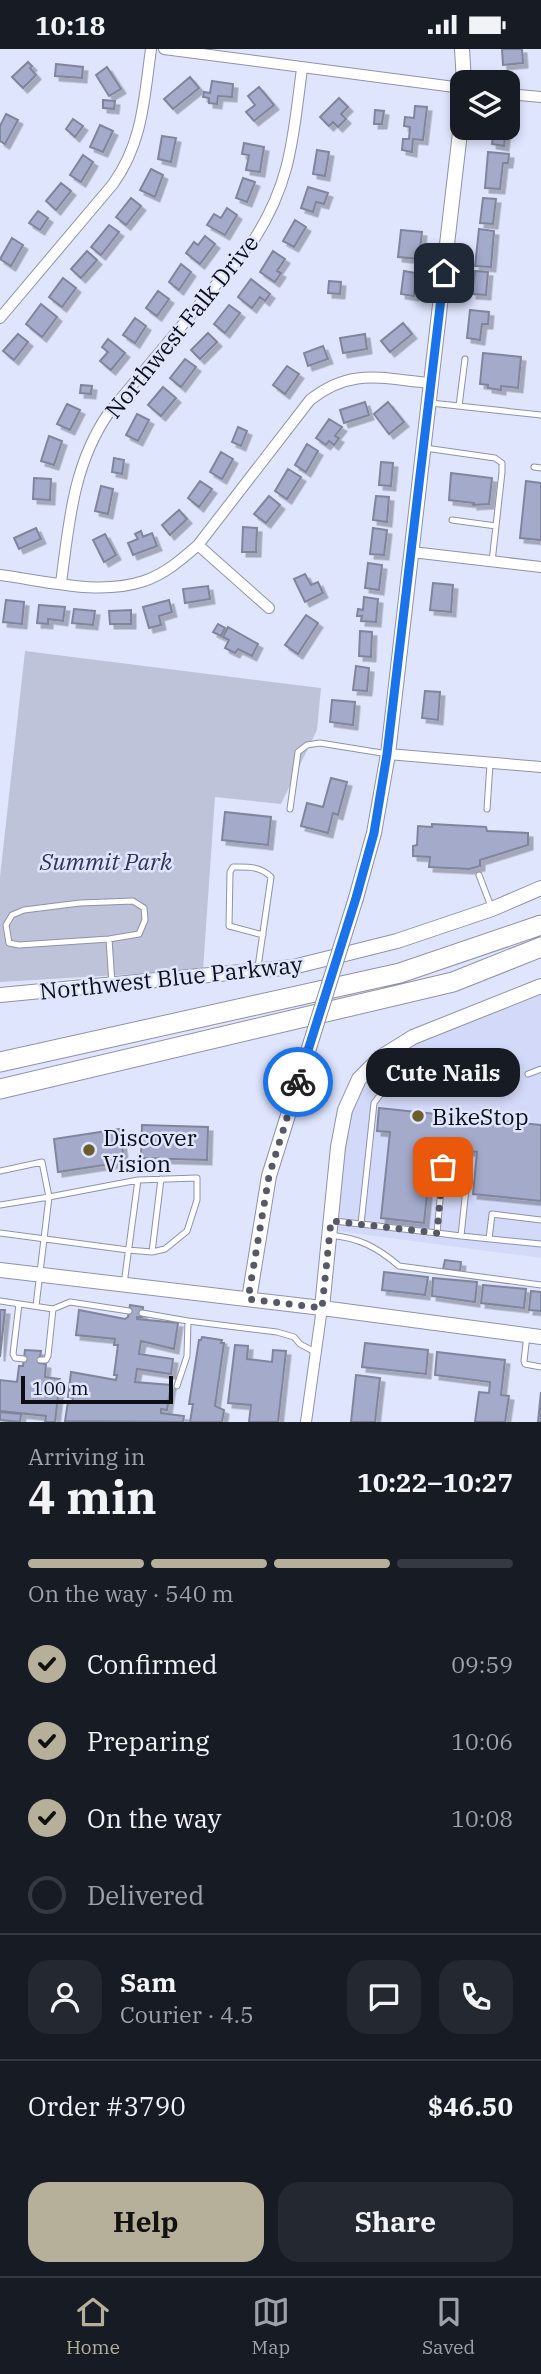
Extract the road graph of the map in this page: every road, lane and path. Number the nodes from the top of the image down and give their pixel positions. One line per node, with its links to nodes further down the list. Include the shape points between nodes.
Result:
1 (150, 49): 10 (street, via 141,121 127,165)
2 (164, 49): 4 (street)
3 (462, 49): 5 (street)
4 (302, 69): 6 (street); 24 (street, Northwest Falk Drive, via 292,148 270,214 96,430 74,491)
5 (463, 70)
6 (450, 87)
7 (520, 95): 8 (street)
8 (541, 97)
9 (459, 140): 12 (street)
10 (0, 318)
11 (466, 359): 14 (lane)
12 (430, 383): 13 (street); 19 (street, via 362,377 324,389 310,400)
13 (428, 402): 14 (lane); 16 (street)
14 (459, 406): 15 (lane)
15 (541, 415)
16 (423, 448): 18 (lane, via 495,458 502,463); 20 (street)
17 (452, 520): 18 (lane)
18 (496, 526): 21 (lane)
19 (198, 545): 24 (street, via 144,581 112,587); 25 (street)
20 (412, 552): 21 (street); 26 (street)
21 (492, 562): 22 (street)
22 (541, 568)
23 (0, 575): 24 (street)
24 (61, 583)
25 (269, 608)
26 (387, 754): 27 (street); 29 (lane, via 307,745 298,752); 67 (street, bridge, via 374,833 356,898 269,1176)
27 (490, 763): 28 (street); 30 (lane)
28 (541, 767)
29 (290, 809)
30 (487, 809)
31 (479, 875): 33 (lane)
32 (541, 888): 33 (street, Northwest Blue Parkway)
33 (492, 909): 38 (street, Northwest Blue Parkway, via 397,941 293,967)
34 (541, 925): 42 (highway, via 400,973)
35 (263, 935): 35 (lane, via 271,877 265,870 233,867 229,926); 38 (lane)
36 (109, 939): 36 (lane, via 139,934 144,908 133,901 80,903 24,910 12,915 6,925 9,943 19,945); 39 (lane)
37 (541, 947): 46 (highway, via 453,982)
38 (258, 970): 39 (street, Northwest Blue Parkway)
39 (112, 984): 41 (street, Northwest Blue Parkway)
40 (541, 986): 43 (street, via 413,1037)
41 (0, 995)
42 (0, 1062)
43 (372, 1066): 53 (lane, via 390,1082 374,1103); 54 (street, via 359,1079 345,1109)
44 (541, 1069): 45 (lane)
45 (528, 1074)
46 (0, 1089)
47 (0, 1171): 50 (lane, via 42,1162)
48 (161, 1179): 49 (lane); 62 (lane); 62 (lane, via 197,1178 199,1186 187,1231 165,1249)
49 (138, 1180): 50 (lane); 61 (lane)
50 (50, 1197): 51 (lane); 59 (lane)
51 (0, 1205)
52 (541, 1220): 58 (lane, via 492,1214)
53 (360, 1224): 54 (lane); 56 (lane)
54 (330, 1228): 66 (lane, via 381,1250 398,1266); 71 (street)
55 (0, 1233): 59 (lane)
56 (437, 1233): 57 (lane); 57 (lane, via 443,1167 468,1169)
57 (461, 1236): 58 (lane)
58 (489, 1239): 60 (lane)
59 (45, 1240): 61 (lane); 64 (lane)
60 (541, 1244)
61 (128, 1250): 62 (lane); 65 (lane)
62 (152, 1252)
63 (0, 1270): 64 (street)
64 (41, 1275): 65 (street); 70 (lane)
65 (124, 1284): 67 (street)
66 (541, 1285)
67 (248, 1299): 71 (street)
68 (0, 1301): 69 (lane)
69 (19, 1304): 70 (lane); 78 (lane, via 13,1353)
70 (36, 1307): 72 (lane)
71 (322, 1308): 76 (street); 77 (street)
72 (52, 1309): 73 (lane, via 70,1302); 79 (lane, via 48,1356)
73 (129, 1311)
74 (142, 1313): 75 (lane)
75 (188, 1321): 77 (lane, via 276,1332 294,1337); 81 (lane, via 187,1356)
76 (534, 1336): 80 (lane, via 524,1361)
77 (316, 1352): 82 (street)
78 (24, 1359)
79 (40, 1360)
80 (541, 1367)
81 (177, 1386)
82 (306, 1422)

